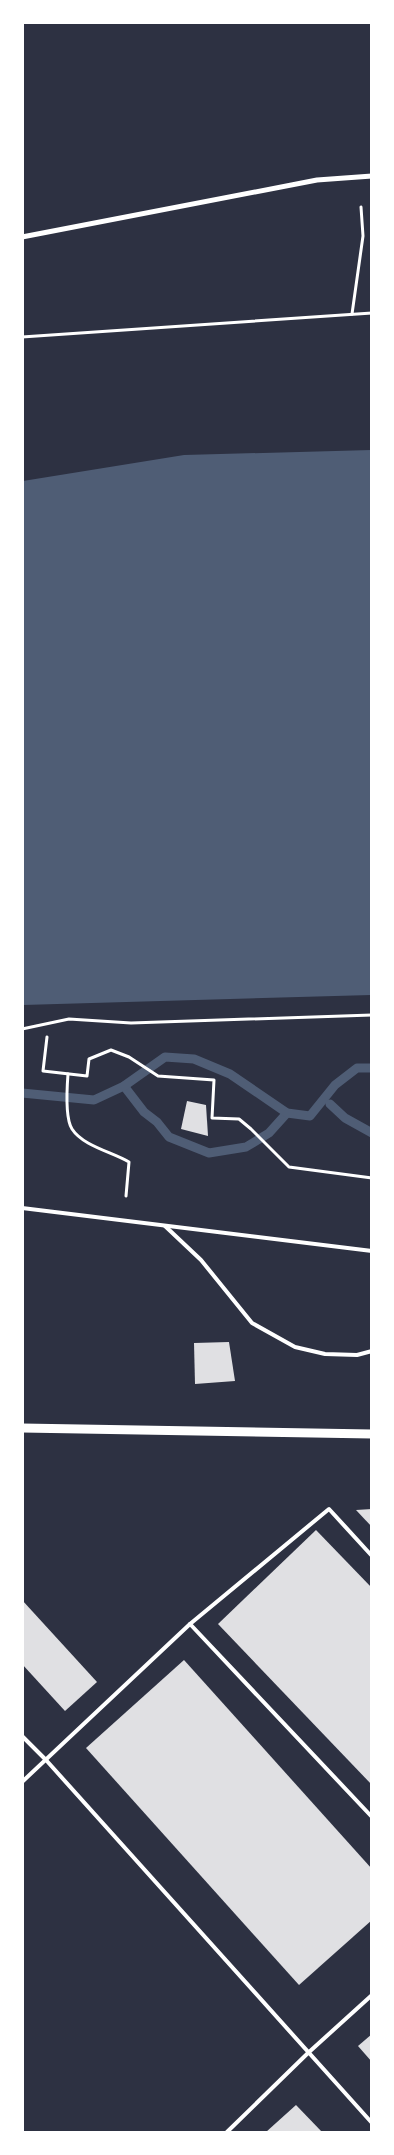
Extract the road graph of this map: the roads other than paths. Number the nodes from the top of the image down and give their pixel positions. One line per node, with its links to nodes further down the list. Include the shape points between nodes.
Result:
1 (372, 176): 2 (street, via 317,180)
2 (22, 237)
3 (22, 1208): 4 (lane)
4 (164, 1225): 5 (lane); 6 (lane, via 201,1260 252,1323 295,1347 325,1354)
5 (372, 1252)
6 (372, 1352)
7 (22, 1428): 8 (street)
8 (372, 1434)
9 (372, 1556): 10 (lane, via 329,1509)
10 (190, 1624): 12 (lane); 14 (lane)
11 (22, 1736): 12 (lane)
12 (46, 1760): 13 (lane); 16 (lane)
13 (22, 1782)
14 (372, 1817)
15 (372, 1995): 16 (lane)
16 (308, 2053): 17 (lane); 18 (lane)
17 (372, 2122)
18 (227, 2132)

